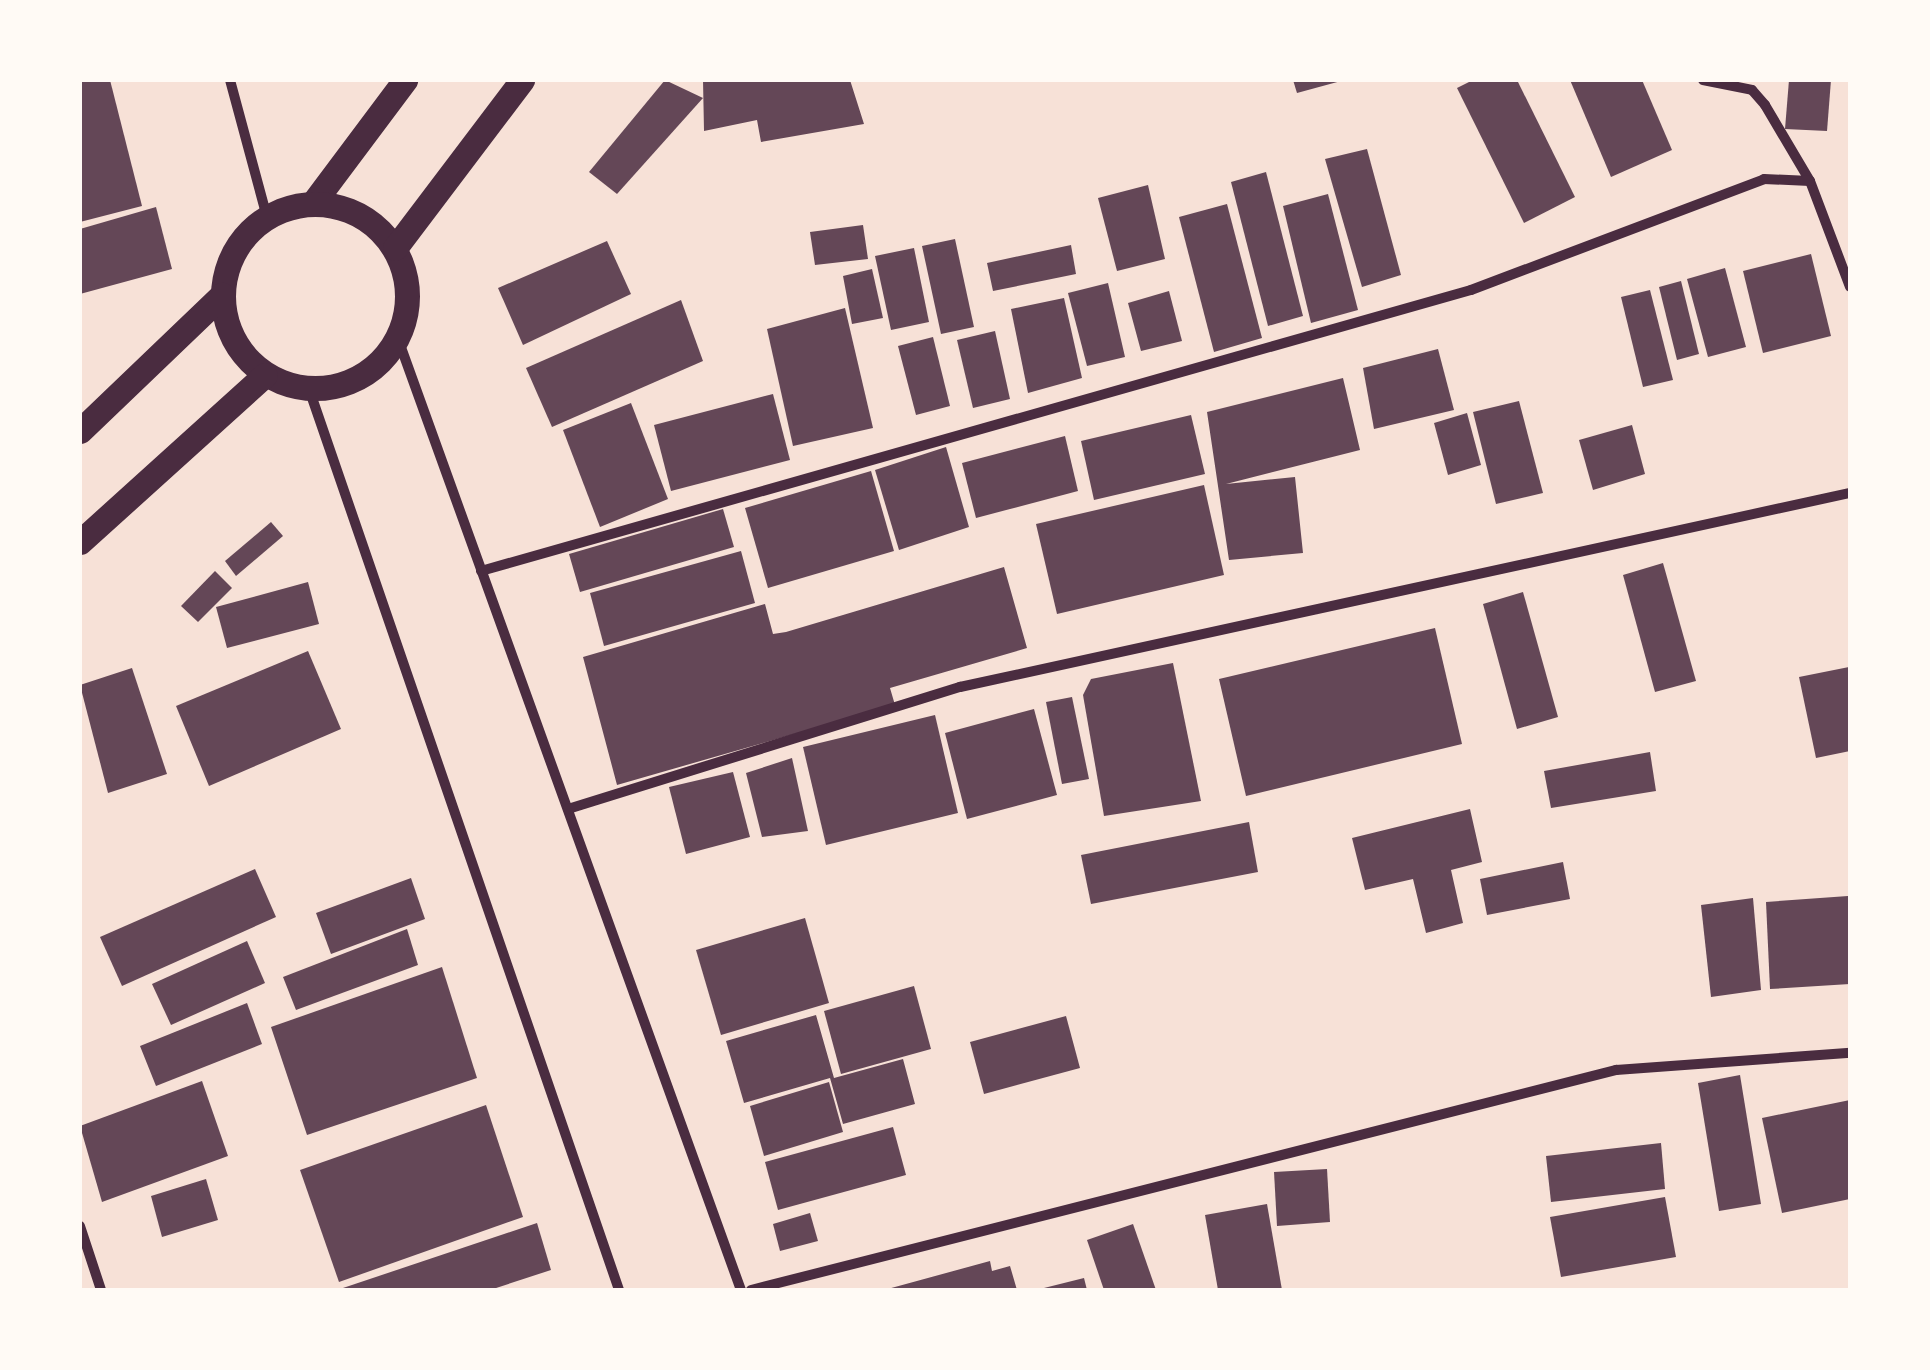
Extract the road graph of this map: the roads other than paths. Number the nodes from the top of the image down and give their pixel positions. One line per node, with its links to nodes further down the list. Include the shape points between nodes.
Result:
1 (230, 80): 7 (street)
2 (405, 80): 6 (main road)
3 (522, 80): 8 (main road)
4 (1703, 80): 5 (street, via 1752,90)
5 (1810, 181): 9 (street); 17 (street, via 1764,179 1471,290)
6 (314, 203): 7 (main road); 8 (main road, via 374,224)
7 (267, 216): 10 (main road, via 244,237)
8 (395, 248): 11 (main road, via 408,293)
9 (1850, 287)
10 (222, 296): 12 (main road, via 242,354); 14 (main road)
11 (398, 339): 13 (main road, via 344,385); 17 (street)
12 (265, 376): 13 (main road); 16 (main road)
13 (309, 389): 22 (street)
14 (80, 431)
15 (1850, 493): 18 (street, via 960,687)
16 (80, 542)
17 (481, 571): 18 (street)
18 (568, 809): 23 (street)
19 (1850, 1053): 24 (street, via 1616,1070)
20 (80, 1226): 21 (street)
21 (100, 1290)
22 (618, 1290)
23 (740, 1290)
24 (752, 1290)

